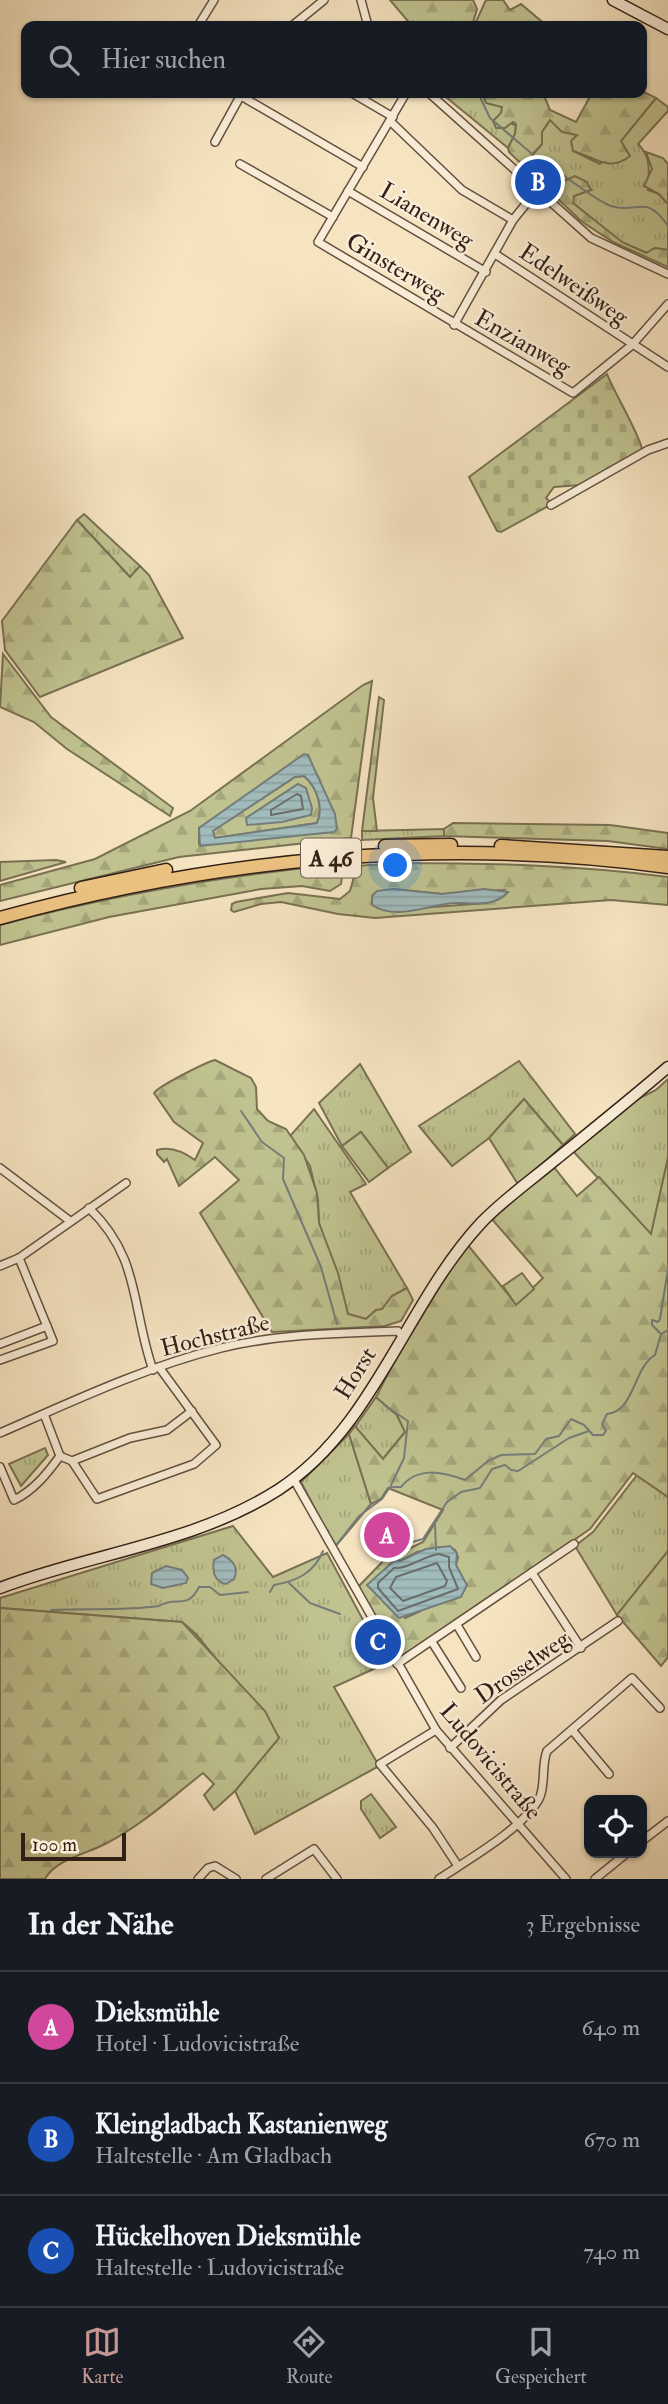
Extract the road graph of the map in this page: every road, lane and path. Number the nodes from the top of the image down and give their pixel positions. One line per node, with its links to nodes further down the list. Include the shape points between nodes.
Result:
1 (214, 0): 5 (street)
2 (324, 0): 6 (street)
3 (361, 0): 7 (street)
4 (613, 0): 8 (street)
5 (201, 21)
6 (298, 21)
7 (367, 21)
8 (668, 29)
9 (240, 98): 15 (street)
10 (249, 98): 17 (street)
11 (360, 98): 14 (street)
12 (403, 98): 14 (street)
13 (435, 98): 18 (street)
14 (391, 119): 17 (street); 21 (street, via 462,190)
15 (215, 142)
16 (240, 164): 20 (street)
17 (363, 167): 19 (street)
18 (538, 188): 21 (street); 24 (street, via 591,238)
19 (348, 191): 20 (street); 23 (street, Lianenweg)
20 (333, 218): 26 (street, Ginsterweg, via 318,242)
21 (513, 220): 22 (street)
22 (495, 254): 23 (street); 27 (street, Edelweißweg)
23 (486, 272): 26 (street)
24 (668, 274)
25 (668, 304): 27 (street)
26 (454, 324): 27 (street, Enzianweg, via 573,393)
27 (632, 345): 28 (street, Edelweißweg)
28 (668, 367)
29 (668, 443): 30 (street)
30 (551, 505)
31 (668, 857): 33 (highway, A 46, via 532,846 409,845 287,853 129,876)
32 (668, 867): 34 (highway, A 46, via 496,853 275,862 158,880)
33 (0, 909)
34 (0, 918)
35 (668, 1067): 43 (street, Horst, via 482,1222 434,1283)
36 (0, 1168): 39 (street)
37 (126, 1183): 38 (street)
38 (89, 1208): 39 (street); 46 (street, via 108,1226 127,1258)
39 (70, 1221): 40 (street)
40 (19, 1258): 41 (street); 42 (street)
41 (0, 1266)
42 (47, 1326): 44 (street); 45 (street, via 53,1341)
43 (402, 1336): 46 (street, Hochstraße, via 398,1331 291,1337 223,1347); 53 (street, Horst, via 348,1422)
44 (0, 1344)
45 (0, 1360)
46 (156, 1369): 47 (street); 48 (street, Hochstraße)
47 (192, 1410): 51 (street, via 167,1430 130,1438); 51 (street, via 216,1445 194,1464 97,1499)
48 (44, 1414): 49 (street, Hochstraße); 50 (street)
49 (0, 1433)
50 (60, 1456): 51 (street); 52 (street, via 40,1481 13,1500)
51 (72, 1461)
52 (0, 1467)
53 (293, 1478): 56 (street, Horst, via 218,1522); 62 (street, Ludovicistraße)
54 (574, 1544): 55 (street)
55 (532, 1573): 58 (street); 60 (street)
56 (0, 1588)
57 (618, 1621): 60 (street, Drosselweg)
58 (457, 1625): 59 (street); 61 (street)
59 (432, 1642): 62 (street); 63 (street)
60 (582, 1648): 67 (street, Drosselweg, via 501,1700)
61 (476, 1657)
62 (397, 1664): 65 (street, Ludovicistraße)
63 (461, 1688)
64 (660, 1708): 66 (street, via 632,1678)
65 (436, 1730): 67 (street, Ludovicistraße); 73 (street, via 380,1764)
66 (572, 1730): 68 (street); 70 (street, via 547,1751 540,1798)
67 (450, 1748): 70 (street, Ludovicistraße)
68 (609, 1774)
69 (668, 1821): 71 (street)
70 (518, 1823): 73 (street); 79 (street, Ludovicistraße)
71 (647, 1837)
72 (621, 1858): 80 (street)
73 (458, 1866): 78 (street)
74 (198, 1879): 75 (street, via 215,1866)
75 (236, 1879)
76 (266, 1879): 77 (street, via 314,1849)
77 (337, 1879)
78 (439, 1879)
79 (566, 1879)
80 (595, 1879)

